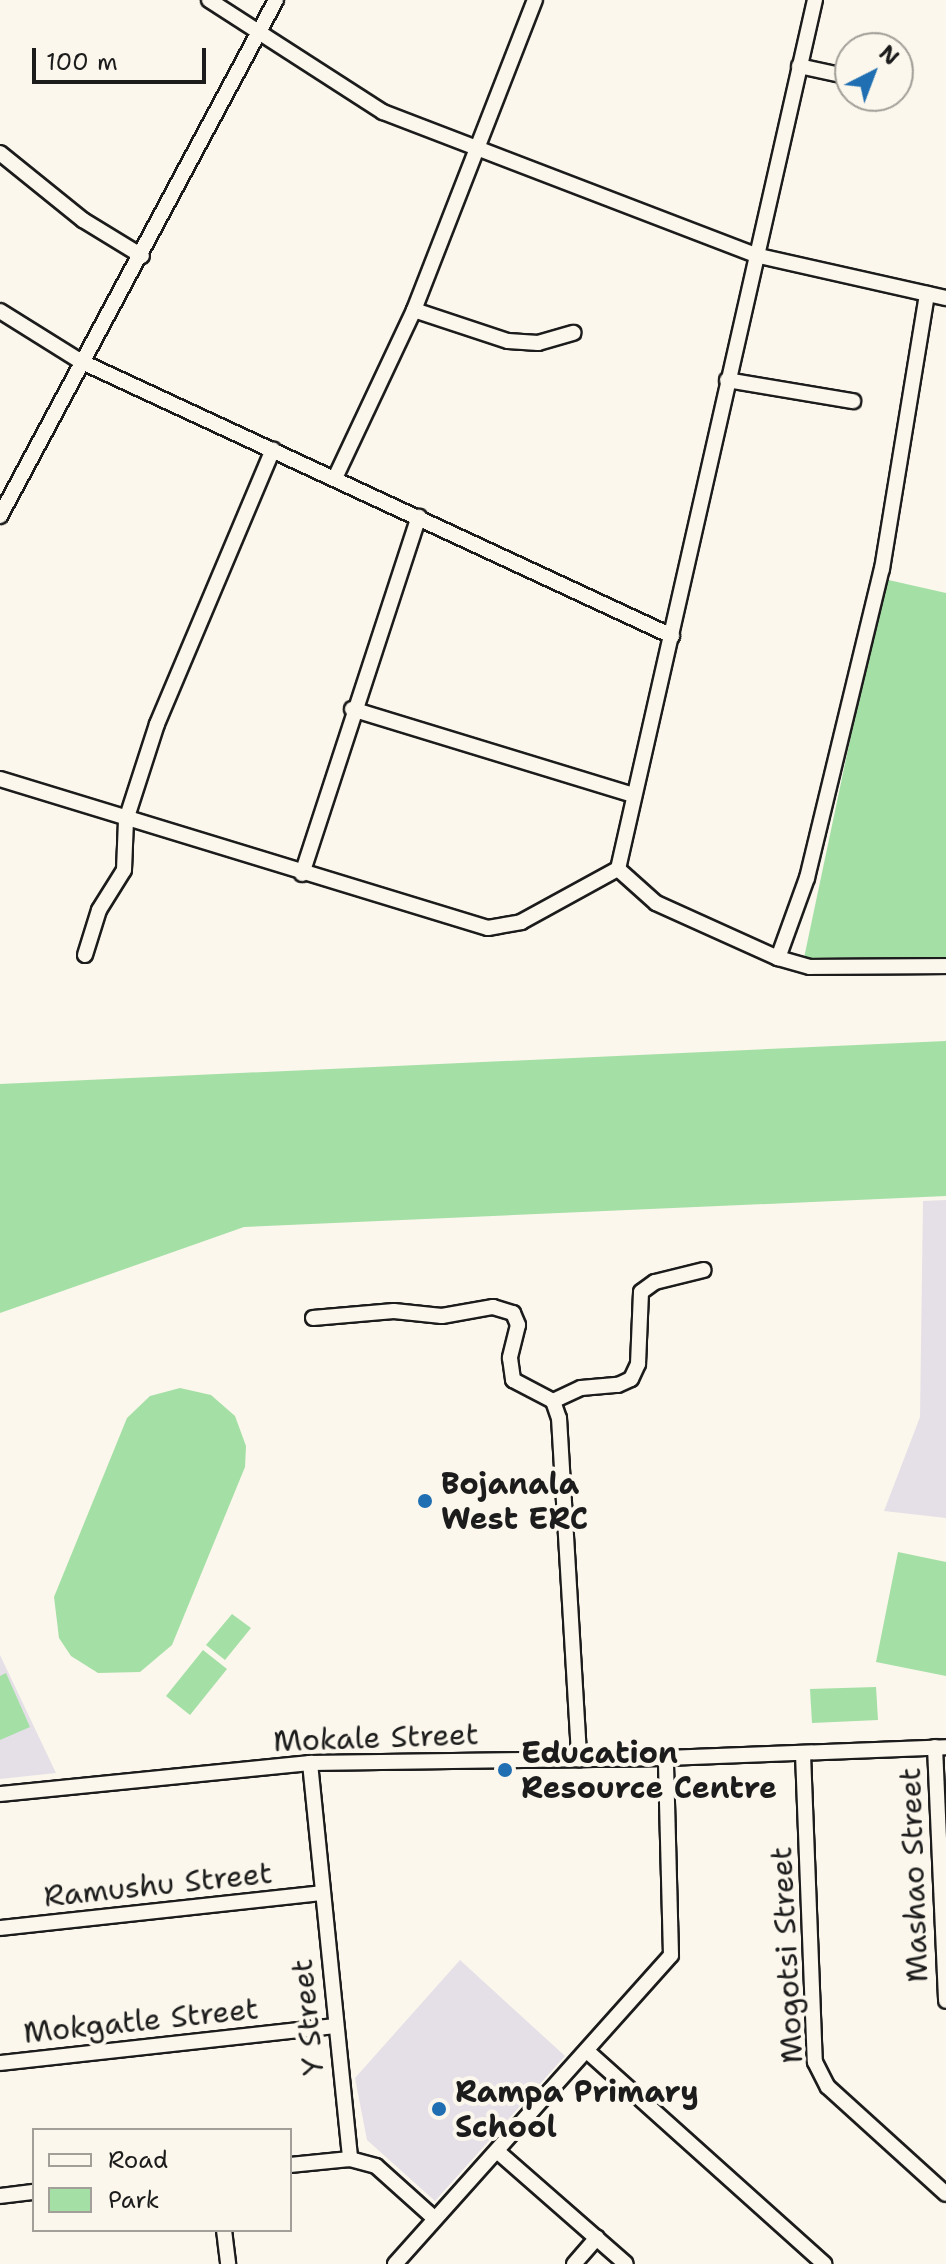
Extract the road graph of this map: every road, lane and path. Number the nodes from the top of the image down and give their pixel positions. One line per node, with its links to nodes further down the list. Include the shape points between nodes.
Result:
1 (209, 0): 5 (street)
2 (276, 0): 5 (street)
3 (535, 0): 8 (street)
4 (815, 0): 6 (street)
5 (260, 33): 8 (street, via 383,112); 11 (street)
6 (799, 66): 7 (street); 10 (street)
7 (834, 74)
8 (479, 148): 10 (street); 14 (street)
9 (0, 153): 11 (street, via 72,212)
10 (755, 255): 12 (street); 18 (street)
11 (142, 256): 17 (street)
12 (927, 294): 13 (street); 32 (street, via 882,569 807,878)
13 (946, 298)
14 (414, 310): 16 (street, via 508,341 538,343); 21 (street)
15 (0, 311): 17 (street)
16 (574, 333)
17 (80, 361): 20 (street); 22 (street)
18 (727, 380): 19 (street); 24 (street)
19 (853, 401)
20 (273, 450): 21 (street); 28 (street, via 157,724)
21 (336, 476): 23 (street)
22 (0, 516)
23 (419, 517): 24 (street); 25 (street)
24 (672, 636): 27 (street)
25 (352, 709): 27 (street); 30 (street)
26 (0, 779): 28 (street)
27 (633, 795): 29 (street)
28 (126, 820): 30 (street); 31 (street, via 124,870 99,910)
29 (618, 869): 30 (street, via 521,922 488,928); 32 (street, via 656,903)
30 (302, 874)
31 (85, 955)
32 (778, 958): 33 (street, via 810,967)
33 (946, 966)
34 (704, 1270): 36 (street, via 655,1282 641,1292 638,1364 631,1379 581,1388)
35 (313, 1318): 36 (street, via 394,1311 442,1316 504,1307 518,1325 510,1358 513,1380)
36 (553, 1401): 40 (street, via 559,1418)
37 (940, 1747): 38 (street, Mokale Street); 43 (street, Mashao Street)
38 (803, 1754): 39 (street, Mokale Street); 54 (street, Mogotsi Street, via 819,2075)
39 (666, 1758): 40 (street, Mokale Street); 48 (street, via 671,1955)
40 (579, 1759): 41 (street, Mokale Street)
41 (310, 1763): 42 (street, Mokale Street); 44 (street, Y Street)
42 (0, 1794)
43 (942, 1882): 46 (street, Mashao Street)
44 (321, 1893): 45 (street, Ramushu Street); 47 (street, Y Street)
45 (0, 1928)
46 (946, 2001)
47 (335, 2026): 49 (street, Mokgatle Street); 51 (street, Y Street)
48 (587, 2051): 50 (street); 63 (street)
49 (0, 2063)
50 (497, 2151): 56 (street); 58 (street)
51 (350, 2159): 52 (street); 56 (street, via 376,2166)
52 (292, 2165)
53 (32, 2192): 55 (street)
54 (946, 2194)
55 (0, 2196)
56 (435, 2219): 60 (street)
57 (224, 2232): 59 (street)
58 (597, 2238): 61 (street); 62 (street)
59 (228, 2264)
60 (395, 2264)
61 (574, 2264)
62 (626, 2264)
63 (824, 2264)

